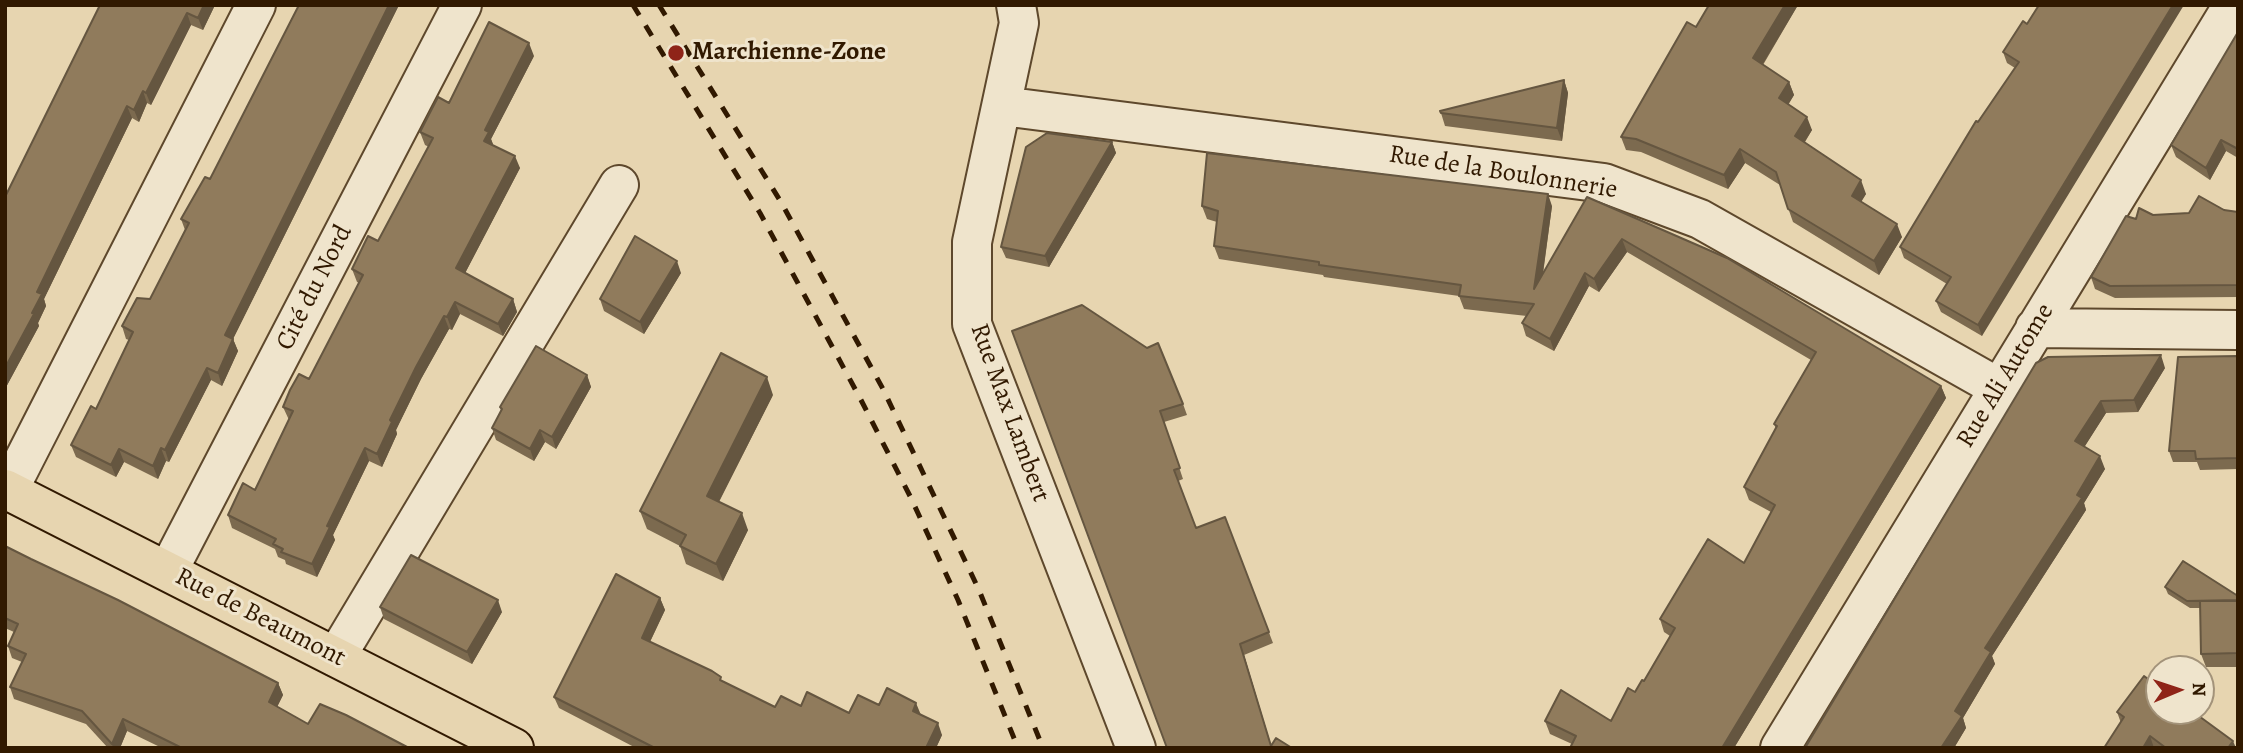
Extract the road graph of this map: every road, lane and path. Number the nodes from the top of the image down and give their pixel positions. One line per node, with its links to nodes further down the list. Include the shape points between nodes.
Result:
1 (256, 5): 10 (street)
2 (462, 5): 11 (street, Cité du Nord)
3 (2233, 5): 7 (street, Rue Ali Autome)
4 (1017, 14): 5 (street, Rue Max Lambert)
5 (1002, 106): 9 (street, Rue de la Boulonnerie, via 1604,183 1700,219); 14 (street, Rue Max Lambert, via 972,242 972,324)
6 (619, 185): 12 (street)
7 (2035, 328): 8 (street); 9 (street, Rue Ali Autome)
8 (2238, 330)
9 (1999, 388): 15 (street, Rue Ali Autome)
10 (7, 490): 11 (main road, Rue de Beaumont)
11 (168, 571): 12 (main road, Rue de Beaumont)
12 (336, 657): 13 (main road, Rue de Beaumont)
13 (514, 748)
14 (1136, 748)
15 (1780, 748)

